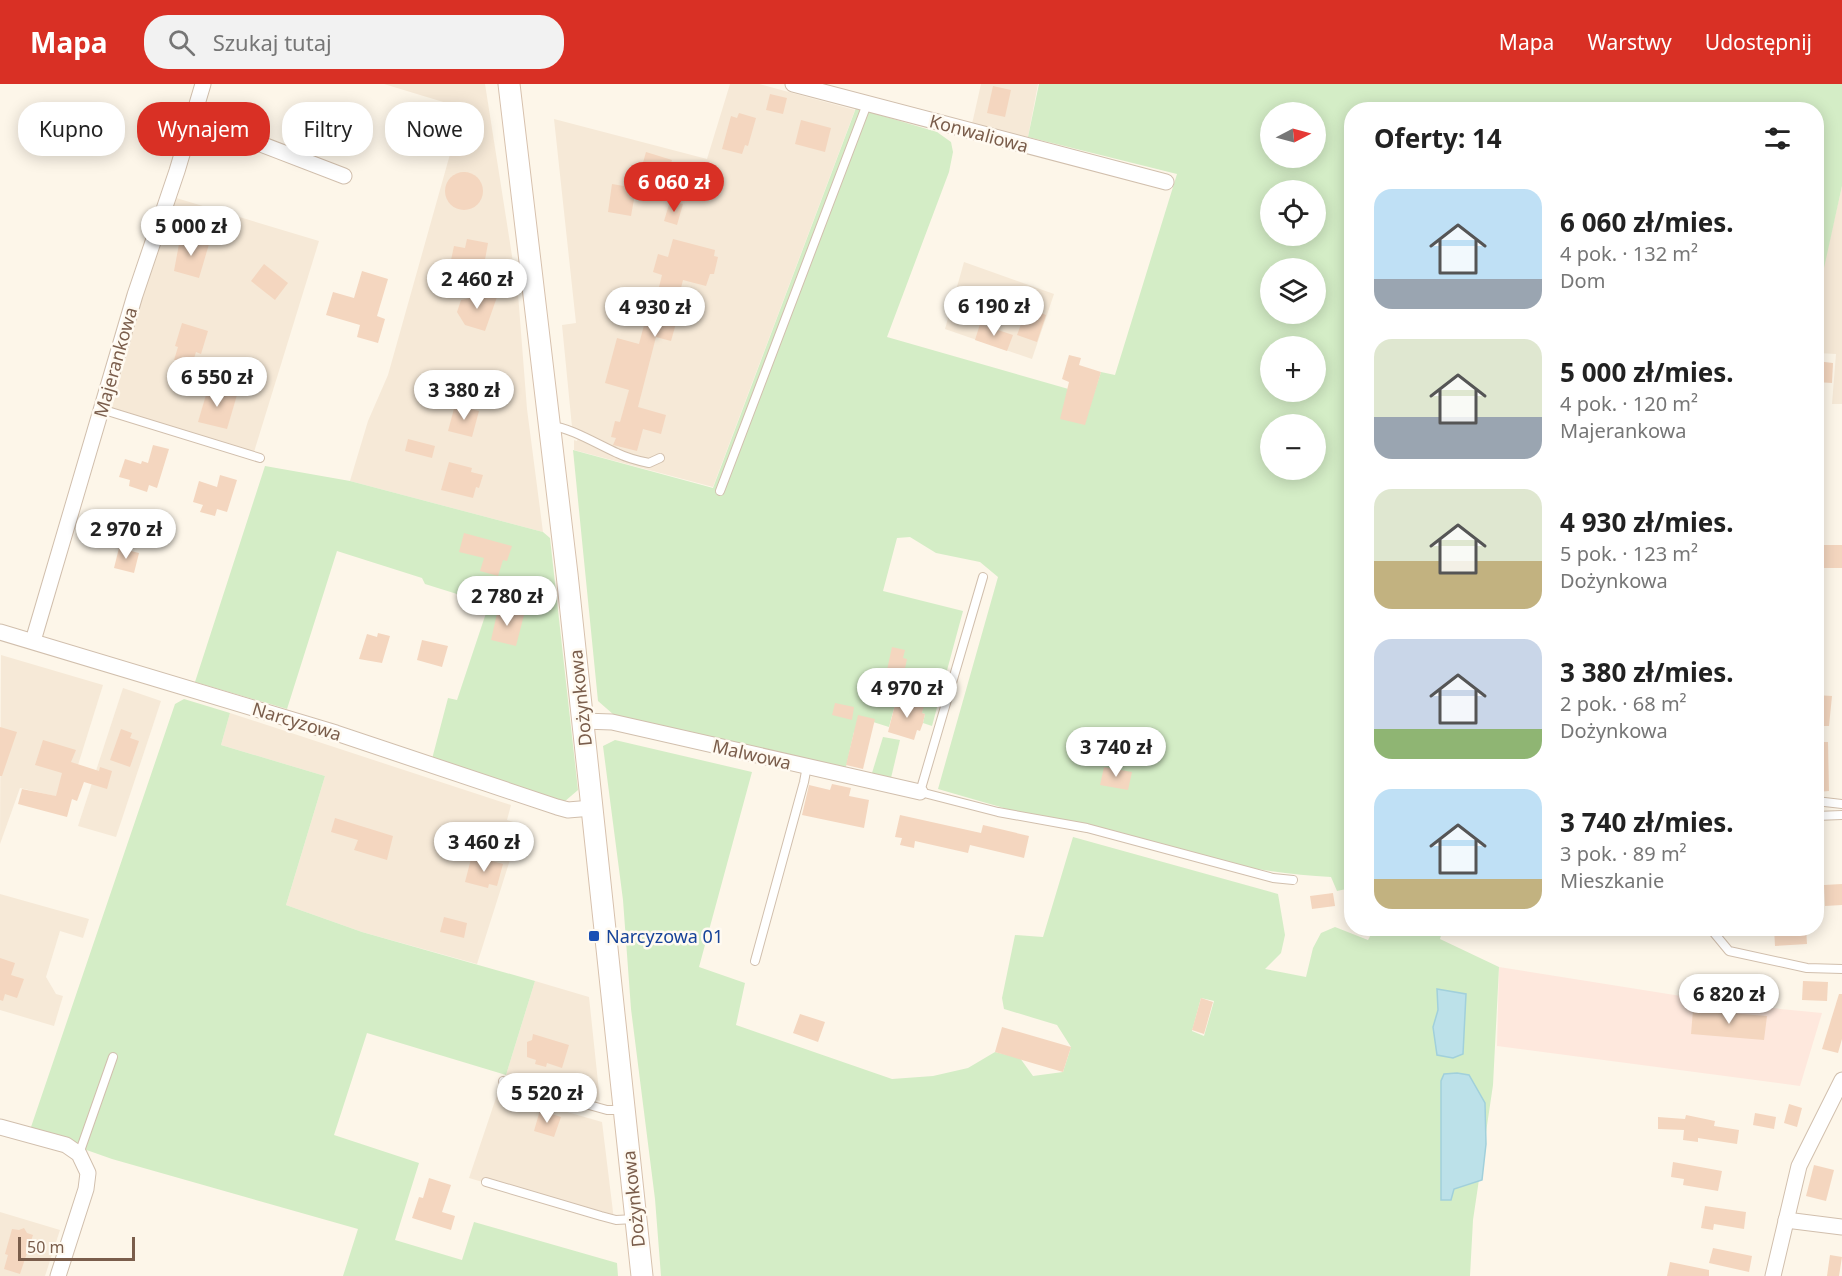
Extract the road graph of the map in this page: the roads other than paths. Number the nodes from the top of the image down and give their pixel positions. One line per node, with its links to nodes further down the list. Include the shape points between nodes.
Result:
1 (203, 84): 4 (street, Majerankowa)
2 (509, 84): 11 (street, Dożynkowa)
3 (794, 84): 5 (street, Konwaliowa)
4 (198, 102)
5 (867, 104): 9 (street, Konwaliowa); 14 (lane)
6 (270, 148): 8 (street)
7 (181, 156): 10 (street, Majerankowa)
8 (344, 176)
9 (1166, 182)
10 (101, 409): 12 (lane); 17 (street, Majerankowa)
11 (550, 426): 13 (lane, via 564,426 636,460 649,463); 18 (street, Dożynkowa)
12 (260, 458)
13 (660, 458)
14 (720, 491)
15 (983, 577): 20 (lane)
16 (0, 632): 17 (street, Narcyzowa)
17 (33, 641): 23 (street, Narcyzowa, via 336,733 557,807)
18 (583, 721): 19 (street, Malwowa, via 612,722); 23 (street, Dożynkowa)
19 (807, 766): 20 (street, Malwowa); 28 (lane)
20 (920, 792): 26 (lane, via 998,812 1087,828)
21 (1824, 802): 22 (lane)
22 (1842, 804)
23 (592, 808): 33 (street, Dożynkowa)
24 (1842, 815): 25 (lane)
25 (1824, 816)
26 (1293, 880)
27 (1717, 936): 29 (lane, via 1729,951 1807,968)
28 (754, 961)
29 (1842, 969)
30 (112, 1057): 35 (lane)
31 (1842, 1080): 38 (street, via 1801,1159)
32 (503, 1081): 33 (lane, via 607,1110)
33 (623, 1110): 37 (street, Dożynkowa)
34 (0, 1127): 35 (street, via 66,1145)
35 (79, 1154): 40 (street, via 88,1173 86,1189)
36 (486, 1182): 37 (lane, via 616,1220)
37 (635, 1219): 41 (street, Dożynkowa)
38 (1786, 1220): 39 (street); 42 (street)
39 (1842, 1227)
40 (58, 1276)
41 (642, 1276)
42 (1773, 1276)

